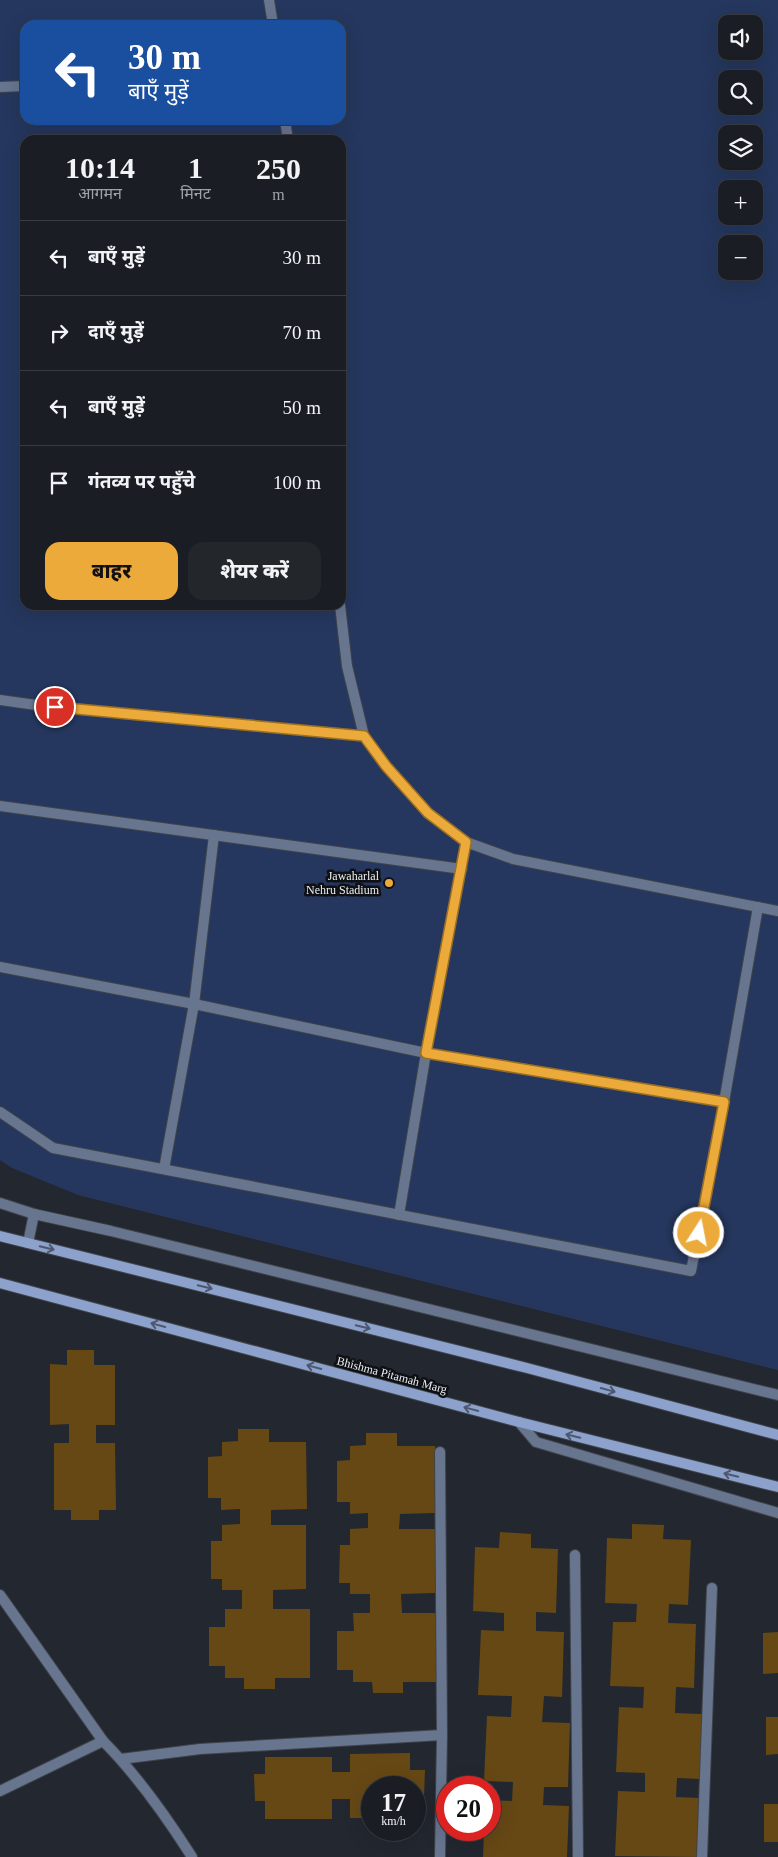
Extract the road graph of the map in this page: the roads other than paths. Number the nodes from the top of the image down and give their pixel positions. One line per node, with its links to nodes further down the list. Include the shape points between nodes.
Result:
1 (269, 0): 2 (street)
2 (272, 20)
3 (0, 86): 4 (street)
4 (20, 86)
5 (341, 610): 7 (street, via 347,666)
6 (0, 700): 7 (street)
7 (364, 736): 10 (street, via 428,813)
8 (0, 806): 9 (street)
9 (214, 835): 11 (street); 15 (street)
10 (466, 842): 11 (street); 12 (street, via 513,859)
11 (462, 869): 16 (street)
12 (758, 907): 13 (street); 17 (street)
13 (778, 911)
14 (0, 968): 15 (street)
15 (194, 1004): 16 (street); 19 (street)
16 (426, 1053): 17 (street); 22 (street)
17 (724, 1102): 22 (street, via 691,1271)
18 (0, 1112): 19 (street, via 53,1148)
19 (164, 1169): 22 (street)
20 (0, 1203): 21 (street)
21 (34, 1214): 24 (street); 26 (street)
22 (399, 1215)
23 (0, 1236): 24 (main road)
24 (28, 1243): 28 (main road, one-way to 28, via 527,1368)
25 (0, 1282): 27 (main road, Bhishma Pitamah Marg, one-way to 25)
26 (778, 1395)
27 (518, 1422): 30 (main road, Bhishma Pitamah Marg, one-way to 27); 31 (street, via 536,1442)
28 (778, 1435)
29 (440, 1452): 35 (street)
30 (778, 1487)
31 (778, 1512)
32 (575, 1555): 41 (street)
33 (712, 1588): 42 (street)
34 (0, 1595): 36 (street)
35 (442, 1735): 37 (street, via 200,1749); 40 (street)
36 (103, 1741): 37 (street); 38 (street)
37 (121, 1759): 39 (street)
38 (0, 1791)
39 (192, 1857)
40 (440, 1857)
41 (578, 1857)
42 (702, 1857)

